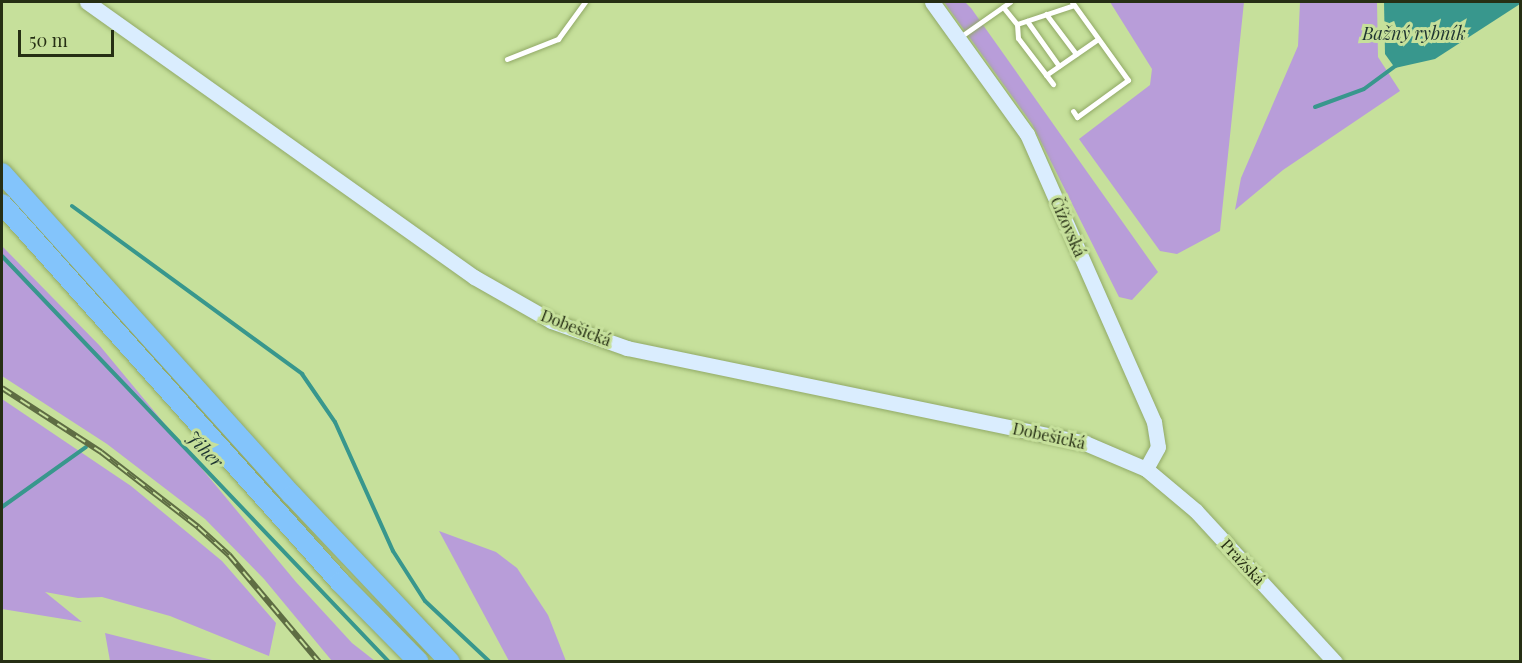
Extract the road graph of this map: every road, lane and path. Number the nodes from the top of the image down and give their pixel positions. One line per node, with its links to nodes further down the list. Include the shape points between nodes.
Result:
1 (87, 2): 20 (street, Dobešická, via 474,277 551,321 627,348 1085,443)
2 (585, 2): 13 (lane, via 558,39)
3 (932, 2): 10 (street, Čížovská)
4 (1010, 2): 6 (lane)
5 (1073, 3): 7 (lane); 11 (lane)
6 (1003, 6): 9 (lane); 10 (lane)
7 (1046, 14): 8 (lane); 12 (lane)
8 (1027, 21): 9 (lane); 14 (lane)
9 (1017, 24): 15 (lane, via 1018,38)
10 (958, 38): 20 (street, Čížovská, via 1027,134 1149,408 1158,447)
11 (1098, 39): 12 (lane); 17 (lane, via 1128,80 1077,117)
12 (1076, 54): 14 (lane)
13 (507, 58)
14 (1059, 66): 15 (lane)
15 (1046, 75): 16 (lane)
16 (1053, 84)
17 (1073, 111)
18 (2, 172): 22 (highway, via 292,495)
19 (2, 204): 21 (highway, via 340,582)
20 (1146, 469): 23 (street, Pražská, via 1196,512)
21 (419, 662)
22 (450, 662)
23 (1335, 662)

